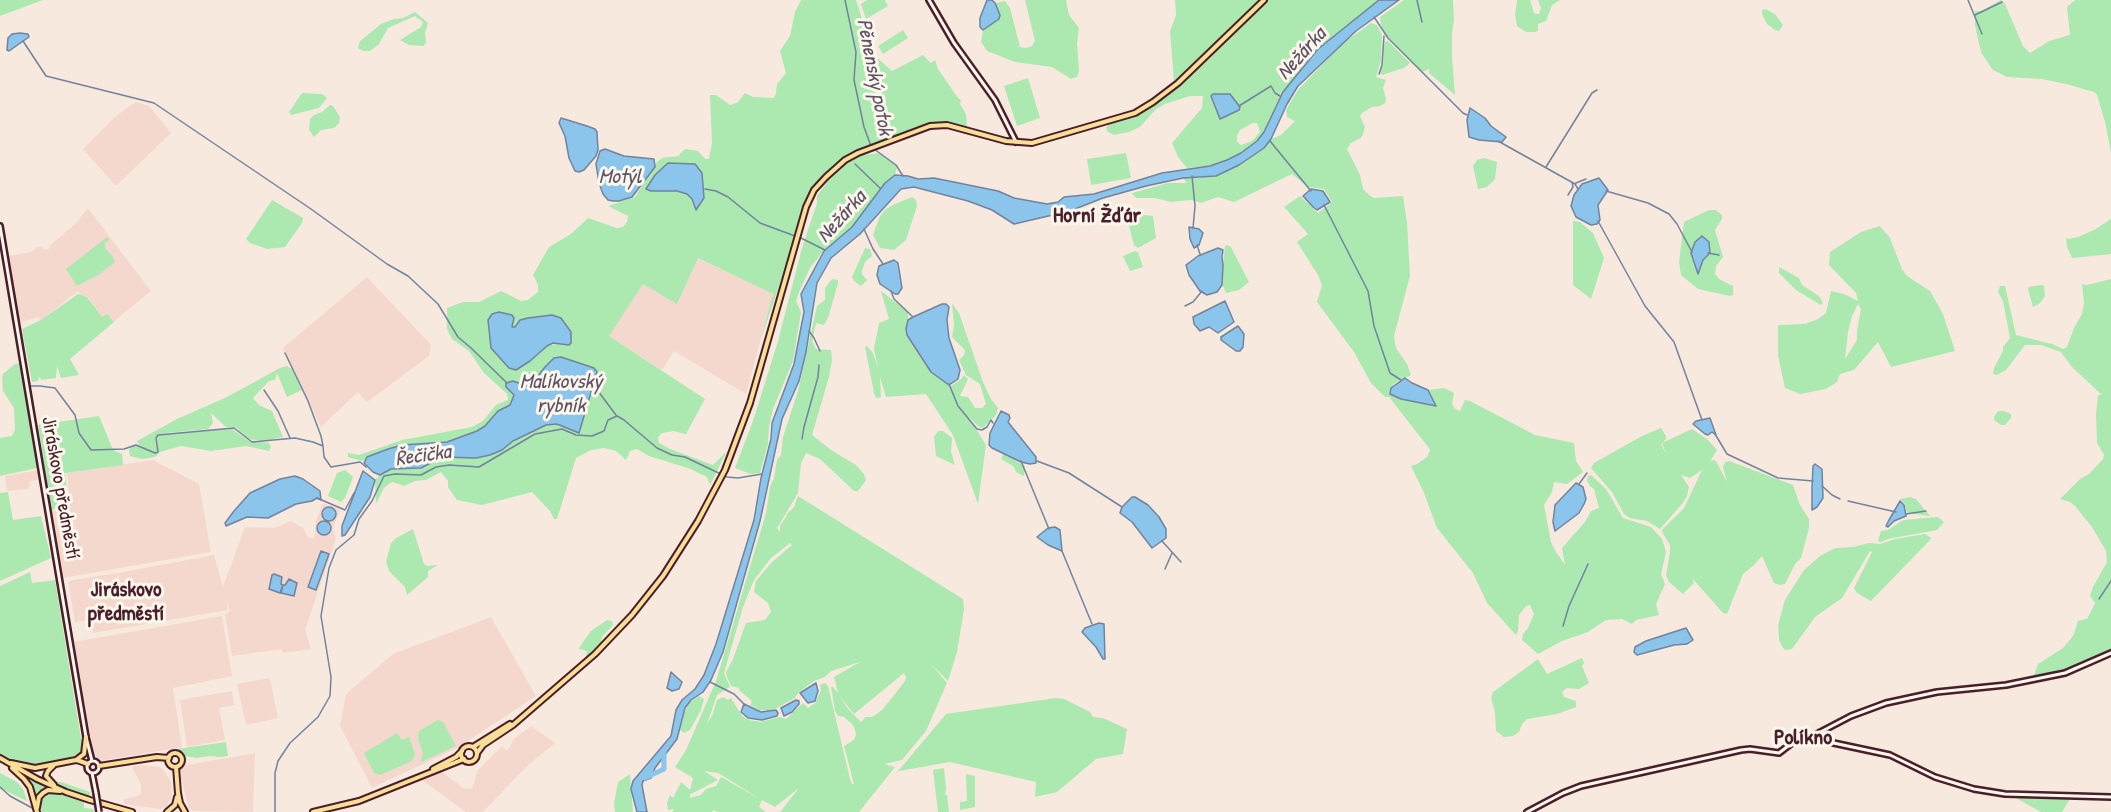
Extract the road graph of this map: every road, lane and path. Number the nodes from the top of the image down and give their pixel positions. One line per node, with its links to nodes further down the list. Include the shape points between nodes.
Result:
1 (928, 0): 3 (street, via 995,100)
2 (1264, 0): 3 (main road, via 1178,83 1143,108 1045,140)
3 (1016, 142): 6 (main road, via 946,125 930,126 858,153 818,186 806,207 750,403 710,500 674,559 632,615 596,654)
4 (0, 226): 7 (street, Jiráskovo předměstí)
5 (2111, 653): 8 (street, via 2065,673 1886,703)
6 (524, 715): 9 (main road); 11 (main road)
7 (86, 737): 15 (main road, via 84,754); 16 (street, Jiráskovo předměstí)
8 (1809, 738): 25 (street, via 1890,755 1935,777 1974,789 2005,794); 32 (street, via 1792,743 1779,753 1741,750 1581,786)
9 (473, 747): 10 (main road, via 466,746); 11 (main road)
10 (462, 751): 13 (main road); 21 (main road)
11 (477, 753): 13 (main road, via 474,760)
12 (169, 758): 18 (main road); 19 (main road); 19 (main road, via 173,754 181,756 182,763)
13 (464, 759): 21 (main road)
14 (2, 760): 17 (main road, via 32,768); 22 (main road); 26 (main road, via 26,781)
15 (76, 760): 16 (main road); 17 (main road)
16 (90, 762): 18 (street, via 96,761); 20 (street, via 88,768)
17 (55, 764): 22 (main road, via 46,776)
18 (99, 766): 20 (street)
19 (176, 767): 24 (main road)
20 (92, 773): 27 (street, bridge)
21 (425, 774): 31 (main road, via 359,801)
22 (59, 789): 23 (main road)
23 (66, 792): 26 (main road, via 44,792); 28 (main road)
24 (177, 793): 29 (main road, via 175,805); 30 (main road)
25 (2111, 796)
26 (37, 810)
27 (99, 812)
28 (132, 812)
29 (167, 812)
30 (185, 812)
31 (313, 812)
32 (1527, 812)

